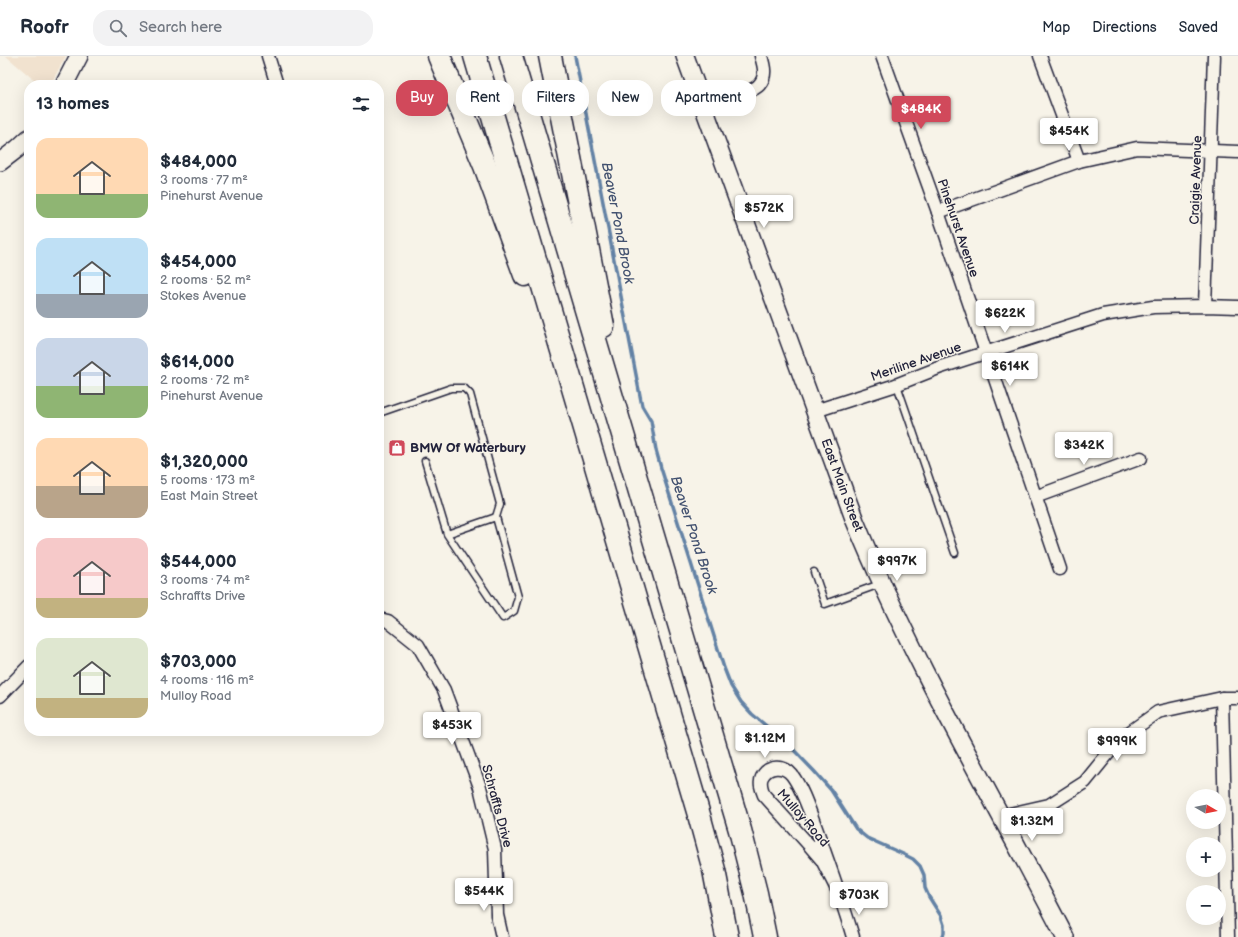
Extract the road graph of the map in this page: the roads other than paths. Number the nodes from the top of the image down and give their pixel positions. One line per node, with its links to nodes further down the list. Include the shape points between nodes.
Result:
1 (79, 56): 12 (main road)
2 (268, 56): 13 (street)
3 (439, 56): 27 (highway, via 496,193 549,347)
4 (475, 56): 27 (highway)
5 (511, 56): 26 (highway)
6 (550, 56): 26 (highway, via 601,313 604,338)
7 (685, 56): 14 (main road, East Main Street)
8 (761, 56): 15 (street, via 765,69 763,78)
9 (882, 56): 22 (street, Pinehurst Avenue)
10 (1040, 56): 20 (street)
11 (1214, 56): 18 (street, Craigie Avenue)
12 (67, 80)
13 (276, 80)
14 (694, 80)
15 (756, 87)
16 (708, 116): 30 (main road, East Main Street)
17 (24, 143): 21 (main road)
18 (1211, 151): 19 (street); 20 (street, via 1137,148); 23 (street, Craigie Avenue)
19 (1238, 152)
20 (1079, 161): 22 (street)
21 (0, 162)
22 (938, 212): 25 (street, Pinehurst Avenue)
23 (1205, 306): 24 (street, Meriline Avenue); 25 (street, Meriline Avenue, via 1153,307 1103,315)
24 (1238, 307)
25 (986, 353): 28 (street, Meriline Avenue); 33 (street, Pinehurst Avenue)
26 (602, 364): 50 (highway, via 740,830)
27 (568, 374): 49 (highway, via 699,815 714,870)
28 (897, 384): 30 (street, Meriline Avenue); 36 (lane)
29 (384, 411): 34 (lane, via 451,388 464,388 470,394 500,504)
30 (815, 412): 39 (main road, East Main Street, via 855,521)
31 (1142, 458): 33 (street)
32 (425, 461): 35 (lane)
33 (1035, 497): 37 (street, Pinehurst Avenue)
34 (496, 516): 35 (lane); 35 (lane, via 518,597 514,611 502,618)
35 (447, 534)
36 (955, 553)
37 (1060, 569)
38 (814, 572): 39 (lane, via 825,604)
39 (882, 584): 45 (main road, East Main Street, via 918,659)
40 (384, 620): 48 (street, Schraffts Drive, via 418,645 444,690 480,787 495,849 496,915)
41 (24, 671): 42 (street)
42 (0, 696)
43 (1222, 698): 44 (street); 45 (street, via 1158,712 1120,739 1085,782 1049,806); 47 (street)
44 (1238, 698)
45 (1001, 816): 52 (main road, East Main Street)
46 (842, 901): 46 (street, Mulloy Road, via 798,784 787,770 774,768 766,772 761,786 764,795 822,860); 51 (street, Mulloy Road)
47 (1233, 921): 53 (street)
48 (502, 937)
49 (727, 937)
50 (765, 937)
51 (853, 937)
52 (1066, 937)
53 (1228, 937)

